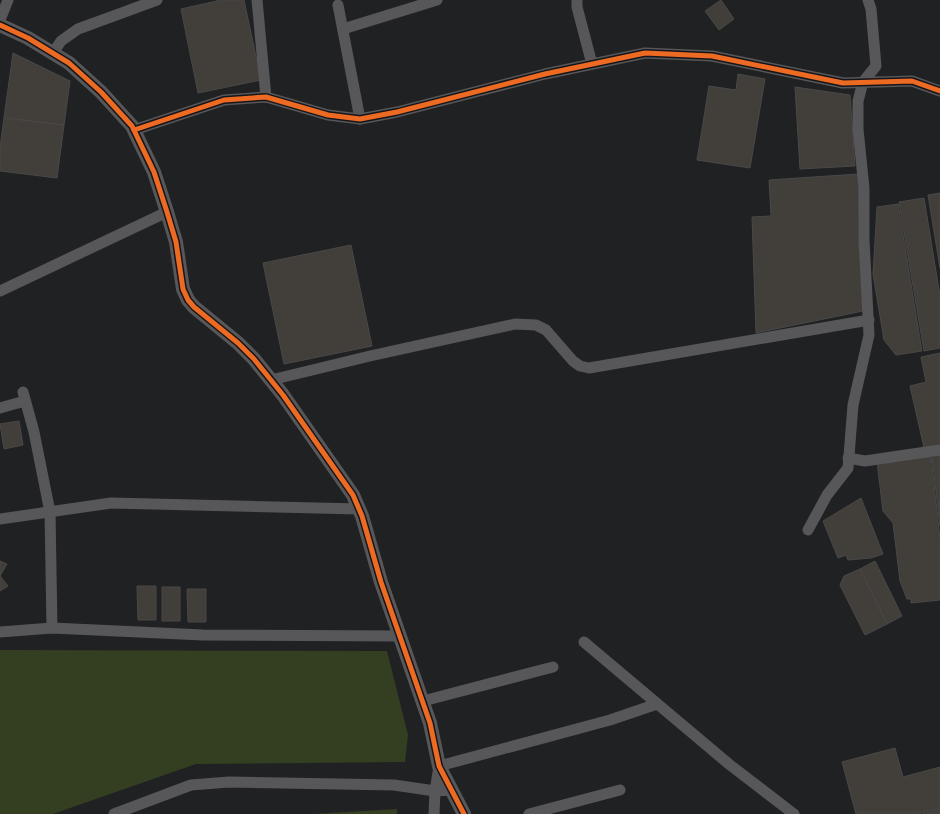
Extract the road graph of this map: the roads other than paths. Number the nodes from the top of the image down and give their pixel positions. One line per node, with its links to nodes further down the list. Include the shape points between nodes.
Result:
1 (8, 0): 8 (street)
2 (157, 0): 11 (street, via 78,29 61,41)
3 (257, 0): 15 (street)
4 (437, 0): 10 (street)
5 (577, 0): 12 (street)
6 (868, 0): 13 (street, via 876,66)
7 (338, 5): 10 (street)
8 (0, 20)
9 (0, 25): 11 (street)
10 (343, 29): 16 (street)
11 (53, 53): 17 (street, via 69,63 101,92)
12 (592, 64): 13 (street, via 645,53 712,56 843,83); 16 (street, via 396,112)
13 (863, 82): 14 (street, via 912,81); 20 (street, via 858,101 858,129 864,188)
14 (940, 91)
15 (266, 97): 16 (street, via 328,115); 17 (street, via 224,100)
16 (360, 118)
17 (134, 130): 18 (street, via 154,172)
18 (167, 212): 19 (street); 21 (street, via 176,242 183,289 188,300 238,343)
19 (0, 291)
20 (869, 320): 21 (street, via 589,368 573,361 546,330 536,325 515,324); 24 (street, via 870,335 853,405)
21 (272, 380): 25 (street, via 353,495)
22 (0, 408): 26 (street, via 24,396)
23 (940, 450): 24 (street, via 865,461)
24 (848, 458): 28 (street, via 848,468 827,495)
25 (359, 509): 26 (street, via 110,503); 31 (street)
26 (50, 512): 27 (street); 29 (street)
27 (0, 519)
28 (808, 530)
29 (52, 628): 30 (street); 31 (street, via 203,635)
30 (0, 632)
31 (400, 636): 34 (street)
32 (584, 642): 35 (street)
33 (553, 668): 34 (street)
34 (423, 701): 36 (street)
35 (657, 704): 36 (street, via 610,720); 44 (street)
36 (439, 766): 37 (street); 39 (street)
37 (452, 790): 39 (street); 42 (street)
38 (620, 790): 43 (street)
39 (435, 791): 40 (street, via 394,785 191,785); 41 (street)
40 (114, 814)
41 (434, 814)
42 (464, 814)
43 (529, 814)
44 (794, 814)

